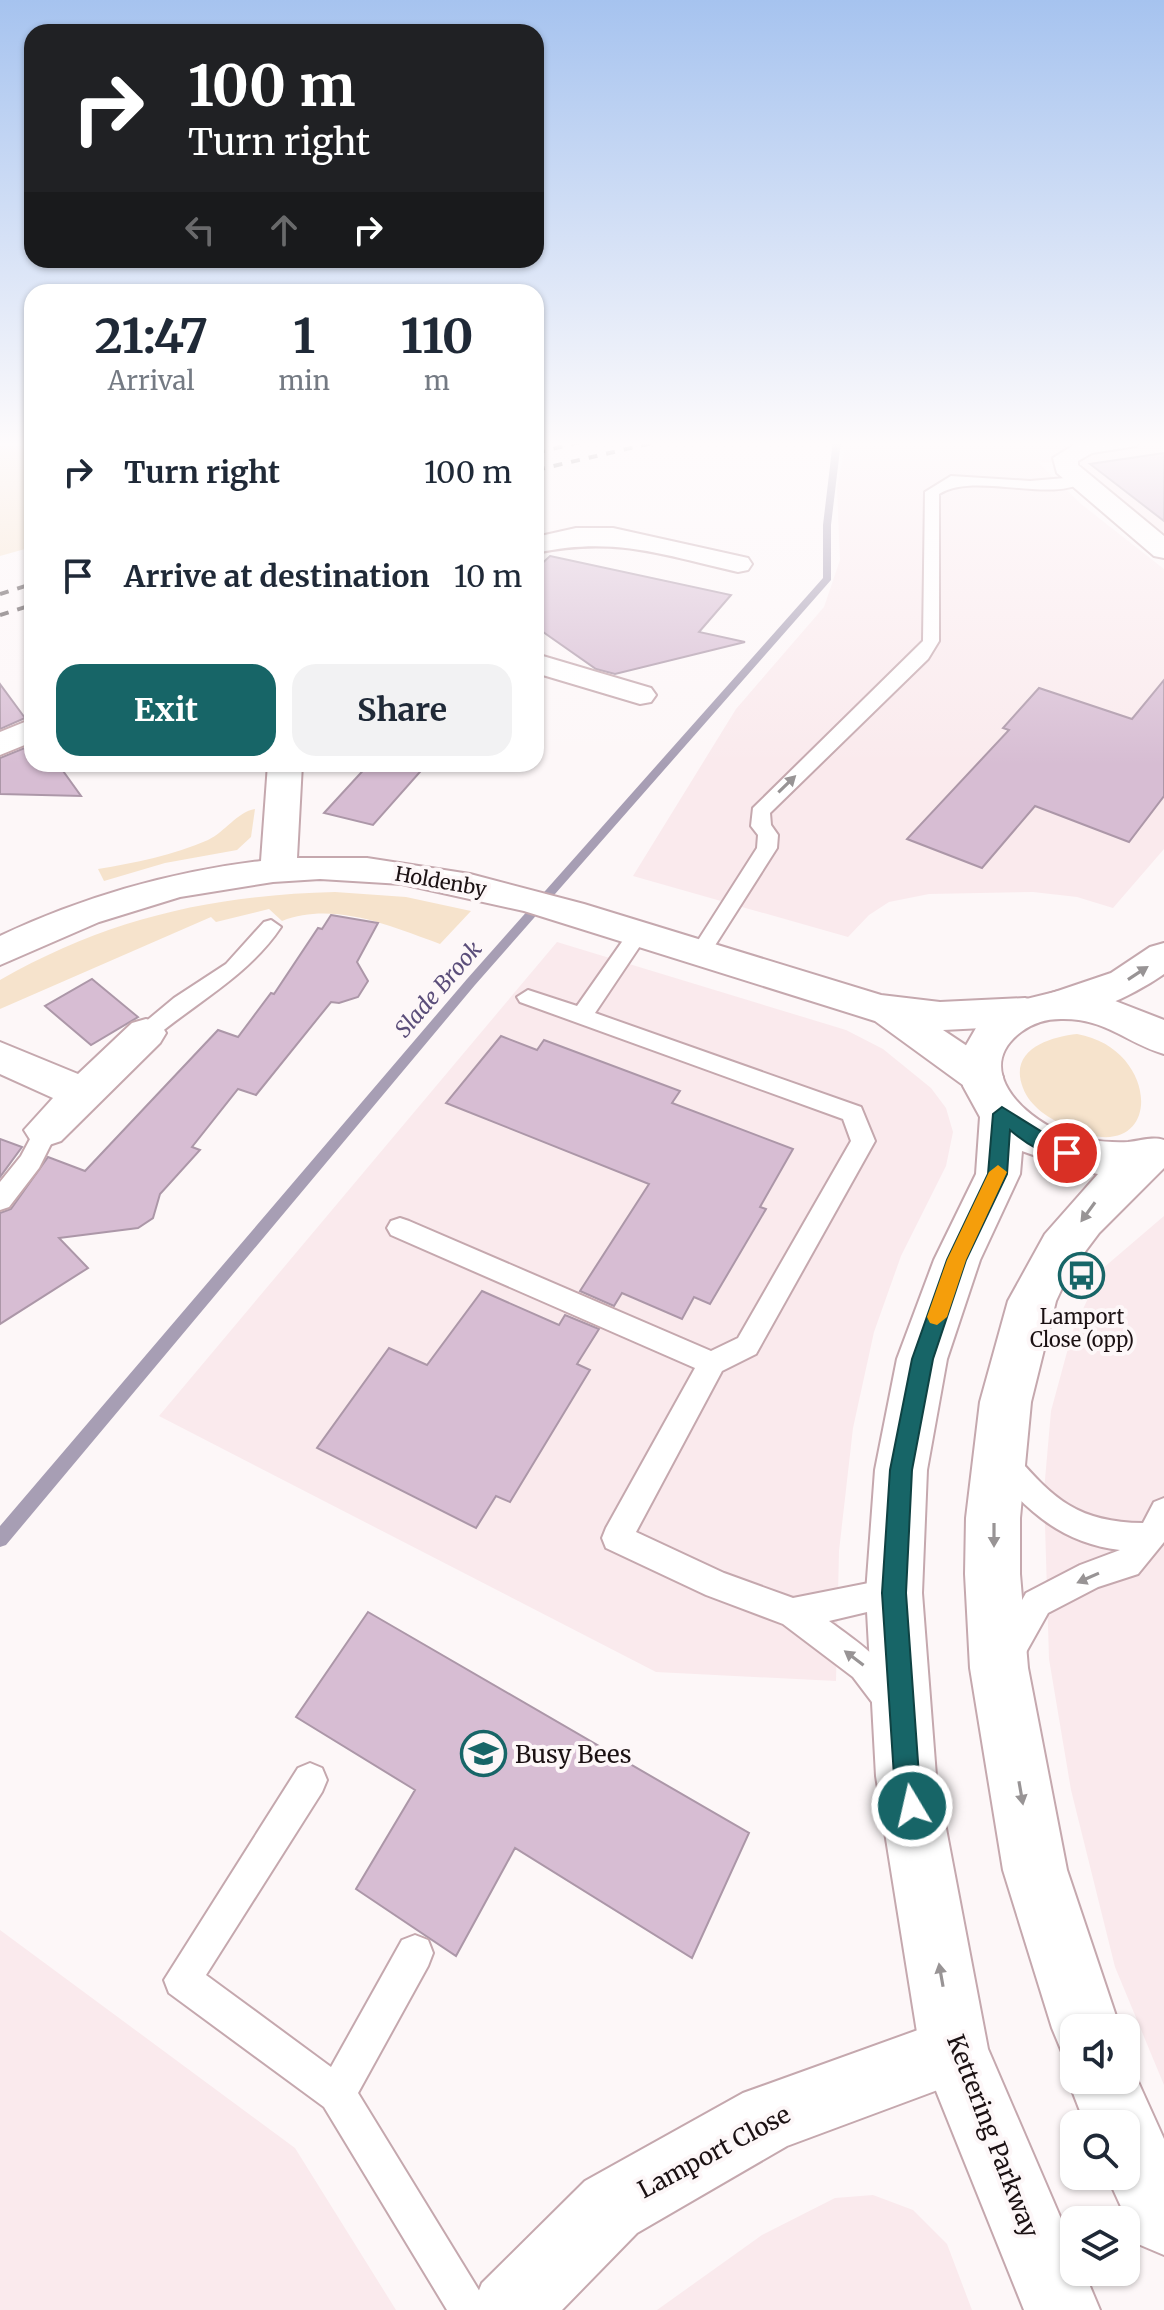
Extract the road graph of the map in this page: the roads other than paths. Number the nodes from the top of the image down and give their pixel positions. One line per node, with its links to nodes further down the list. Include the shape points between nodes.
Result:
1 (629, 549): 3 (street)
2 (932, 549): 11 (lane, one-way to 2, via 767,848 760,812 931,641)
3 (738, 564)
4 (544, 665): 5 (street)
5 (640, 695)
6 (284, 772): 7 (street)
7 (278, 871): 9 (street, Holdenby, via 365,869 428,876); 10 (street, Holdenby, via 190,884 107,906)
8 (271, 927): 17 (lane, via 234,969)
9 (638, 934): 11 (street, Holdenby); 16 (lane)
10 (0, 952)
11 (700, 953): 14 (street, Holdenby)
12 (1164, 956): 15 (street, one-way to 12, via 1125,982)
13 (528, 997): 16 (lane)
14 (879, 1008): 15 (street, Holdenby, via 940,1016); 21 (street, Holdenby)
15 (1041, 1009): 18 (street, via 1089,1007 1122,1016); 21 (street, Kettering Parkway, via 1004,1022 989,1038 981,1056)
16 (582, 1016): 26 (lane, via 853,1113 863,1141 747,1346)
17 (146, 1033): 20 (street)
18 (1164, 1040)
19 (0, 1057): 20 (street)
20 (84, 1094): 22 (street)
21 (992, 1096): 23 (street, Holdenby, via 1030,1137 1067,1153 1107,1160); 29 (street, Kettering Parkway, via 998,1174 957,1260 922,1359 901,1470)
22 (46, 1130): 24 (lane, via 30,1162)
23 (1154, 1155): 27 (street, one-way to 27, via 1096,1200 1049,1265 1017,1344)
24 (0, 1200)
25 (400, 1228): 26 (lane)
26 (712, 1363): 30 (lane, via 617,1538 717,1585)
27 (998, 1455): 28 (lane, via 1037,1502 1064,1522 1114,1538); 31 (street, one-way to 31, via 994,1637)
28 (1157, 1524): 31 (lane, one-way to 31, via 1127,1564 1091,1575 1037,1603)
29 (894, 1593): 30 (lane); 32 (street, Kettering Parkway)
30 (793, 1613): 32 (lane, one-way to 30, via 864,1666)
31 (999, 1668): 35 (street, one-way to 35, via 1035,1870)
32 (902, 1716): 36 (street, Kettering Parkway, one-way to 32, via 906,1776)
33 (310, 1780): 37 (lane, via 182,1980)
34 (415, 1953): 37 (lane)
35 (1081, 2014)
36 (954, 2051): 41 (street, Lamport Close, via 768,2118 611,2207); 42 (street, Kettering Parkway)
37 (337, 2094): 40 (lane)
38 (1109, 2094): 39 (street)
39 (1144, 2172)
40 (470, 2310)
41 (509, 2310)
42 (1062, 2310)

